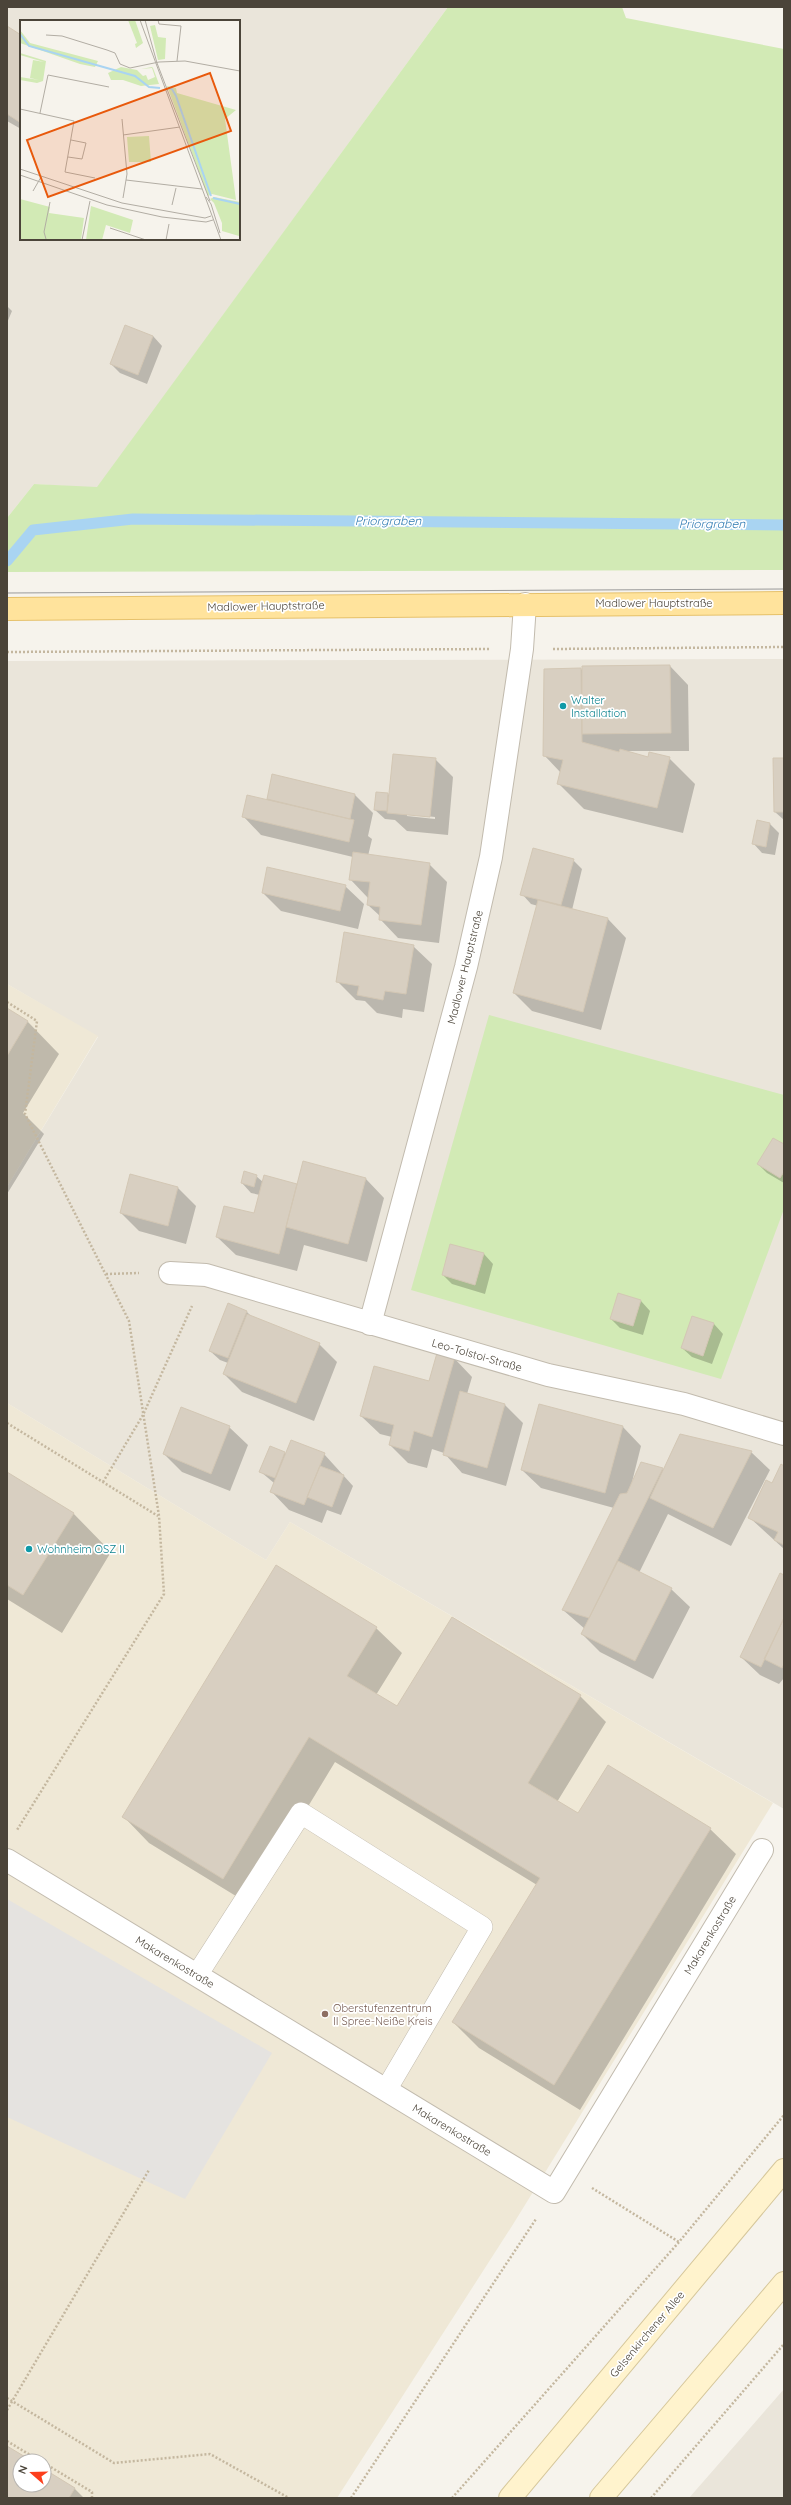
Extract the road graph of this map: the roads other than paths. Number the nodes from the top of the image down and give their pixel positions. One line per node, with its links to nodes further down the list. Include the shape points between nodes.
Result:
1 (784, 603): 2 (main road, Madlower Hauptstraße)
2 (524, 604): 3 (main road, Madlower Hauptstraße); 5 (street, Madlower Hauptstraße, via 522,649 490,865 466,967)
3 (7, 609)
4 (170, 1273): 5 (street, Leo-Tolstoi-Straße, via 206,1275)
5 (370, 1324): 6 (street, Leo-Tolstoi-Straße, via 548,1375 684,1404)
6 (784, 1434)
7 (762, 1850): 10 (street, Makarenkostraße, via 554,2192)
8 (7, 1860): 9 (street, Makarenkostraße)
9 (197, 1975): 10 (street, Makarenkostraße); 10 (lane, via 301,1813 482,1927)
10 (386, 2090)
11 (784, 2170): 13 (main road, Gelsenkirchener Allee)
12 (784, 2283): 14 (main road)
13 (510, 2498)
14 (601, 2498)

